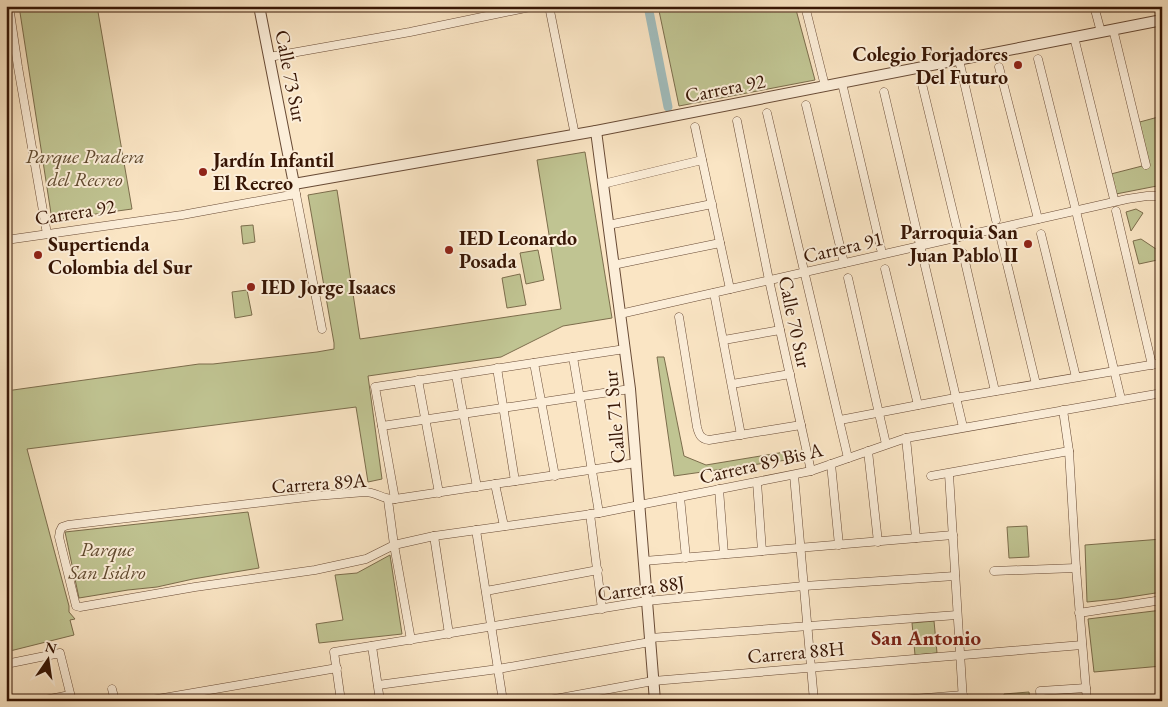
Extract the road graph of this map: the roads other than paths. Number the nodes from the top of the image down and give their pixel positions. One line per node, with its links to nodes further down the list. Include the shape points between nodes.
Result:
1 (9, 6): 37 (street)
2 (259, 6): 11 (street, Calle 73 Sur)
3 (535, 6): 11 (street)
4 (548, 6): 24 (street)
5 (805, 6): 17 (street)
6 (1094, 6): 9 (street)
7 (1162, 20): 8 (street, Carrera 92)
8 (1113, 29): 9 (street, Carrera 92); 26 (street)
9 (1101, 32): 10 (street, Carrera 92)
10 (1074, 37): 13 (street, Carrera 92); 30 (street)
11 (269, 57): 28 (street, Calle 73 Sur)
12 (1038, 59): 33 (street)
13 (959, 60): 15 (street, Carrera 92); 35 (street)
14 (999, 67): 34 (street)
15 (842, 83): 17 (street, Carrera 92); 44 (street)
16 (922, 84): 39 (street)
17 (825, 86): 23 (street, Carrera 92)
18 (884, 92): 43 (street)
19 (806, 106): 46 (street)
20 (767, 113): 49 (street)
21 (737, 121): 51 (street, Calle 70 Sur)
22 (695, 127): 25 (street)
23 (596, 132): 24 (street, Carrera 92); 27 (street, Calle 71 Sur)
24 (575, 135): 28 (street, Carrera 92)
25 (702, 160): 27 (street); 31 (street)
26 (1146, 165)
27 (602, 184): 36 (street, Calle 71 Sur)
28 (295, 189): 37 (street, Carrera 92, via 182,215); 56 (street, Calle 73 Sur)
29 (1162, 196): 33 (street, Carrera 91, via 1136,197)
30 (1114, 199)
31 (712, 204): 36 (street); 42 (street)
32 (1116, 210): 63 (street)
33 (1076, 211): 34 (street, Carrera 91); 65 (street)
34 (1038, 219): 39 (street, Carrera 91)
35 (996, 220)
36 (608, 225): 47 (street, Calle 71 Sur)
37 (47, 234): 41 (street, Carrera 92)
38 (1041, 234): 68 (street)
39 (959, 237): 43 (street, Carrera 91)
40 (1001, 239): 71 (street)
41 (6, 240)
42 (720, 243): 47 (street); 52 (street)
43 (920, 246): 46 (street, Carrera 91); 76 (street)
44 (881, 249)
45 (963, 253): 73 (street)
46 (844, 263): 49 (street, Carrera 91)
47 (613, 265): 54 (street, Calle 71 Sur)
48 (885, 269): 79 (street)
49 (805, 272): 51 (street, Carrera 91); 85 (street)
50 (848, 278): 82 (street)
51 (769, 280): 52 (street, Carrera 91); 57 (street, Calle 70 Sur)
52 (730, 289): 53 (street, Carrera 91)
53 (714, 293): 54 (street, Carrera 91); 58 (street)
54 (620, 314): 59 (street, Calle 71 Sur)
55 (679, 317): 89 (street, via 700,437 709,440)
56 (322, 329)
57 (780, 330): 58 (street); 67 (street, Calle 70 Sur)
58 (724, 340): 70 (street)
59 (625, 350): 60 (street); 72 (street, Calle 71 Sur)
60 (573, 357): 61 (street); 75 (street)
61 (534, 363): 64 (street); 78 (street)
62 (1162, 363): 63 (street)
63 (1152, 364): 65 (street)
64 (497, 368): 66 (street); 80 (street)
65 (1115, 370): 68 (street); 77 (street)
66 (456, 374): 69 (street); 83 (street)
67 (790, 374): 70 (street); 86 (street, Calle 70 Sur)
68 (1076, 377): 71 (street)
69 (418, 380): 84 (street); 87 (street, via 375,387)
70 (732, 384): 89 (street)
71 (1036, 384): 73 (street)
72 (630, 389): 75 (street); 95 (street, Calle 71 Sur)
73 (995, 391): 76 (street)
74 (1162, 394): 77 (street, Carrera 89 Bis A)
75 (580, 396): 78 (street); 97 (street)
76 (955, 398): 79 (street); 88 (street)
77 (1122, 400): 81 (street, Carrera 89 Bis A)
78 (542, 402): 80 (street); 101 (street)
79 (918, 405): 82 (street)
80 (504, 408): 83 (street); 103 (street)
81 (1063, 410): 88 (street, Carrera 89 Bis A); 93 (street)
82 (879, 412): 85 (street); 91 (street)
83 (464, 414): 84 (street); 106 (street)
84 (425, 420): 87 (street); 108 (street)
85 (840, 420): 94 (street)
86 (801, 425): 89 (street); 98 (street, Calle 70 Sur)
87 (382, 426): 110 (street)
88 (963, 428): 90 (street, Carrera 89 Bis A)
89 (741, 435)
90 (906, 438): 91 (street, Carrera 89 Bis A); 118 (street)
91 (886, 444): 92 (street, Carrera 89 Bis A)
92 (868, 451): 94 (street, Carrera 89 Bis A); 119 (street)
93 (1069, 451): 99 (street); 127 (street)
94 (848, 458): 96 (street, Carrera 89 Bis A)
95 (636, 464): 97 (street, Carrera 89A); 111 (street, Calle 71 Sur)
96 (832, 464): 98 (street, Carrera 89 Bis A); 121 (street)
97 (592, 470): 101 (street, Carrera 89A); 112 (street)
98 (811, 471): 100 (street, Carrera 89 Bis A)
99 (949, 474): 102 (street); 116 (street)
100 (794, 475): 104 (street, Carrera 89 Bis A); 122 (street)
101 (555, 476): 103 (street, Carrera 89A)
102 (931, 476)
103 (516, 481): 105 (street, Carrera 89A)
104 (756, 482): 107 (street, Carrera 89 Bis A); 123 (street)
105 (496, 484): 106 (street, Carrera 89A); 114 (street)
106 (477, 487): 108 (street, Carrera 89A)
107 (719, 489): 109 (street, Carrera 89 Bis A); 124 (street)
108 (438, 493): 110 (street, Carrera 89A)
109 (680, 497): 111 (street, Carrera 89 Bis A); 125 (street)
110 (391, 500): 120 (street); 135 (street, Carrera 89A, via 365,492 62,526 59,536 76,606)
111 (639, 505): 112 (street, Carrera 89 Bis A); 126 (street, Calle 71 Sur)
112 (599, 513): 113 (street, Carrera 89 Bis A)
113 (590, 514): 114 (street, Carrera 89 Bis A); 128 (street)
114 (504, 526): 115 (street, Carrera 89 Bis A)
115 (476, 530): 117 (street, Carrera 89 Bis A); 132 (street)
116 (953, 535): 118 (street); 130 (street)
117 (434, 536): 120 (street, Carrera 89 Bis A); 141 (street)
118 (916, 538): 119 (street)
119 (878, 542): 121 (street)
120 (394, 545): 135 (street, Carrera 89 Bis A, via 366,558 315,570); 142 (street)
121 (840, 545): 122 (street)
122 (801, 548): 123 (street); 131 (street)
123 (762, 551): 124 (street)
124 (724, 554): 125 (street)
125 (686, 558): 126 (street)
126 (644, 561): 134 (street, Calle 71 Sur)
127 (1076, 568): 129 (street); 137 (street)
128 (598, 570): 132 (street); 136 (street)
129 (994, 571)
130 (955, 576): 131 (street, Carrera 88J); 138 (street)
131 (804, 586): 134 (street, Carrera 88J); 139 (street)
132 (486, 592): 140 (street)
133 (1162, 600): 137 (street)
134 (647, 601): 136 (street, Carrera 88J); 143 (street, Calle 71 Sur)
135 (80, 607)
136 (602, 609): 140 (street, Carrera 88J)
137 (1079, 614): 144 (street)
138 (957, 615): 139 (street); 146 (street)
139 (807, 626): 143 (street); 148 (street)
140 (491, 627): 141 (street, Carrera 88J); 150 (street)
141 (449, 634): 142 (street, Carrera 88J)
142 (410, 640): 145 (street, Carrera 88J)
143 (650, 640): 150 (street); 151 (street, Calle 71 Sur)
144 (1082, 645): 146 (street, Carrera 88H); 153 (street)
145 (372, 646): 149 (street, Carrera 88J, via 334,652); 152 (street)
146 (960, 655): 148 (street, Carrera 88H); 156 (street)
147 (6, 664): 155 (street, via 60,654)
148 (811, 666): 151 (street, Carrera 88H); 165 (street)
149 (336, 668): 159 (street); 160 (street)
150 (498, 669): 152 (street); 162 (street)
151 (653, 681): 163 (street, Carrera 88H); 164 (street, Calle 71 Sur)
152 (378, 685): 161 (street)
153 (1086, 688): 167 (street, via 1040,691); 168 (street)
154 (112, 690): 158 (street)
155 (71, 698): 157 (street)
156 (963, 698): 166 (street)
157 (40, 701)
158 (115, 701)
159 (146, 701)
160 (341, 701)
161 (380, 701)
162 (503, 701)
163 (544, 701)
164 (655, 701)
165 (814, 701)
166 (888, 701)
167 (1041, 701)
168 (1087, 701)

